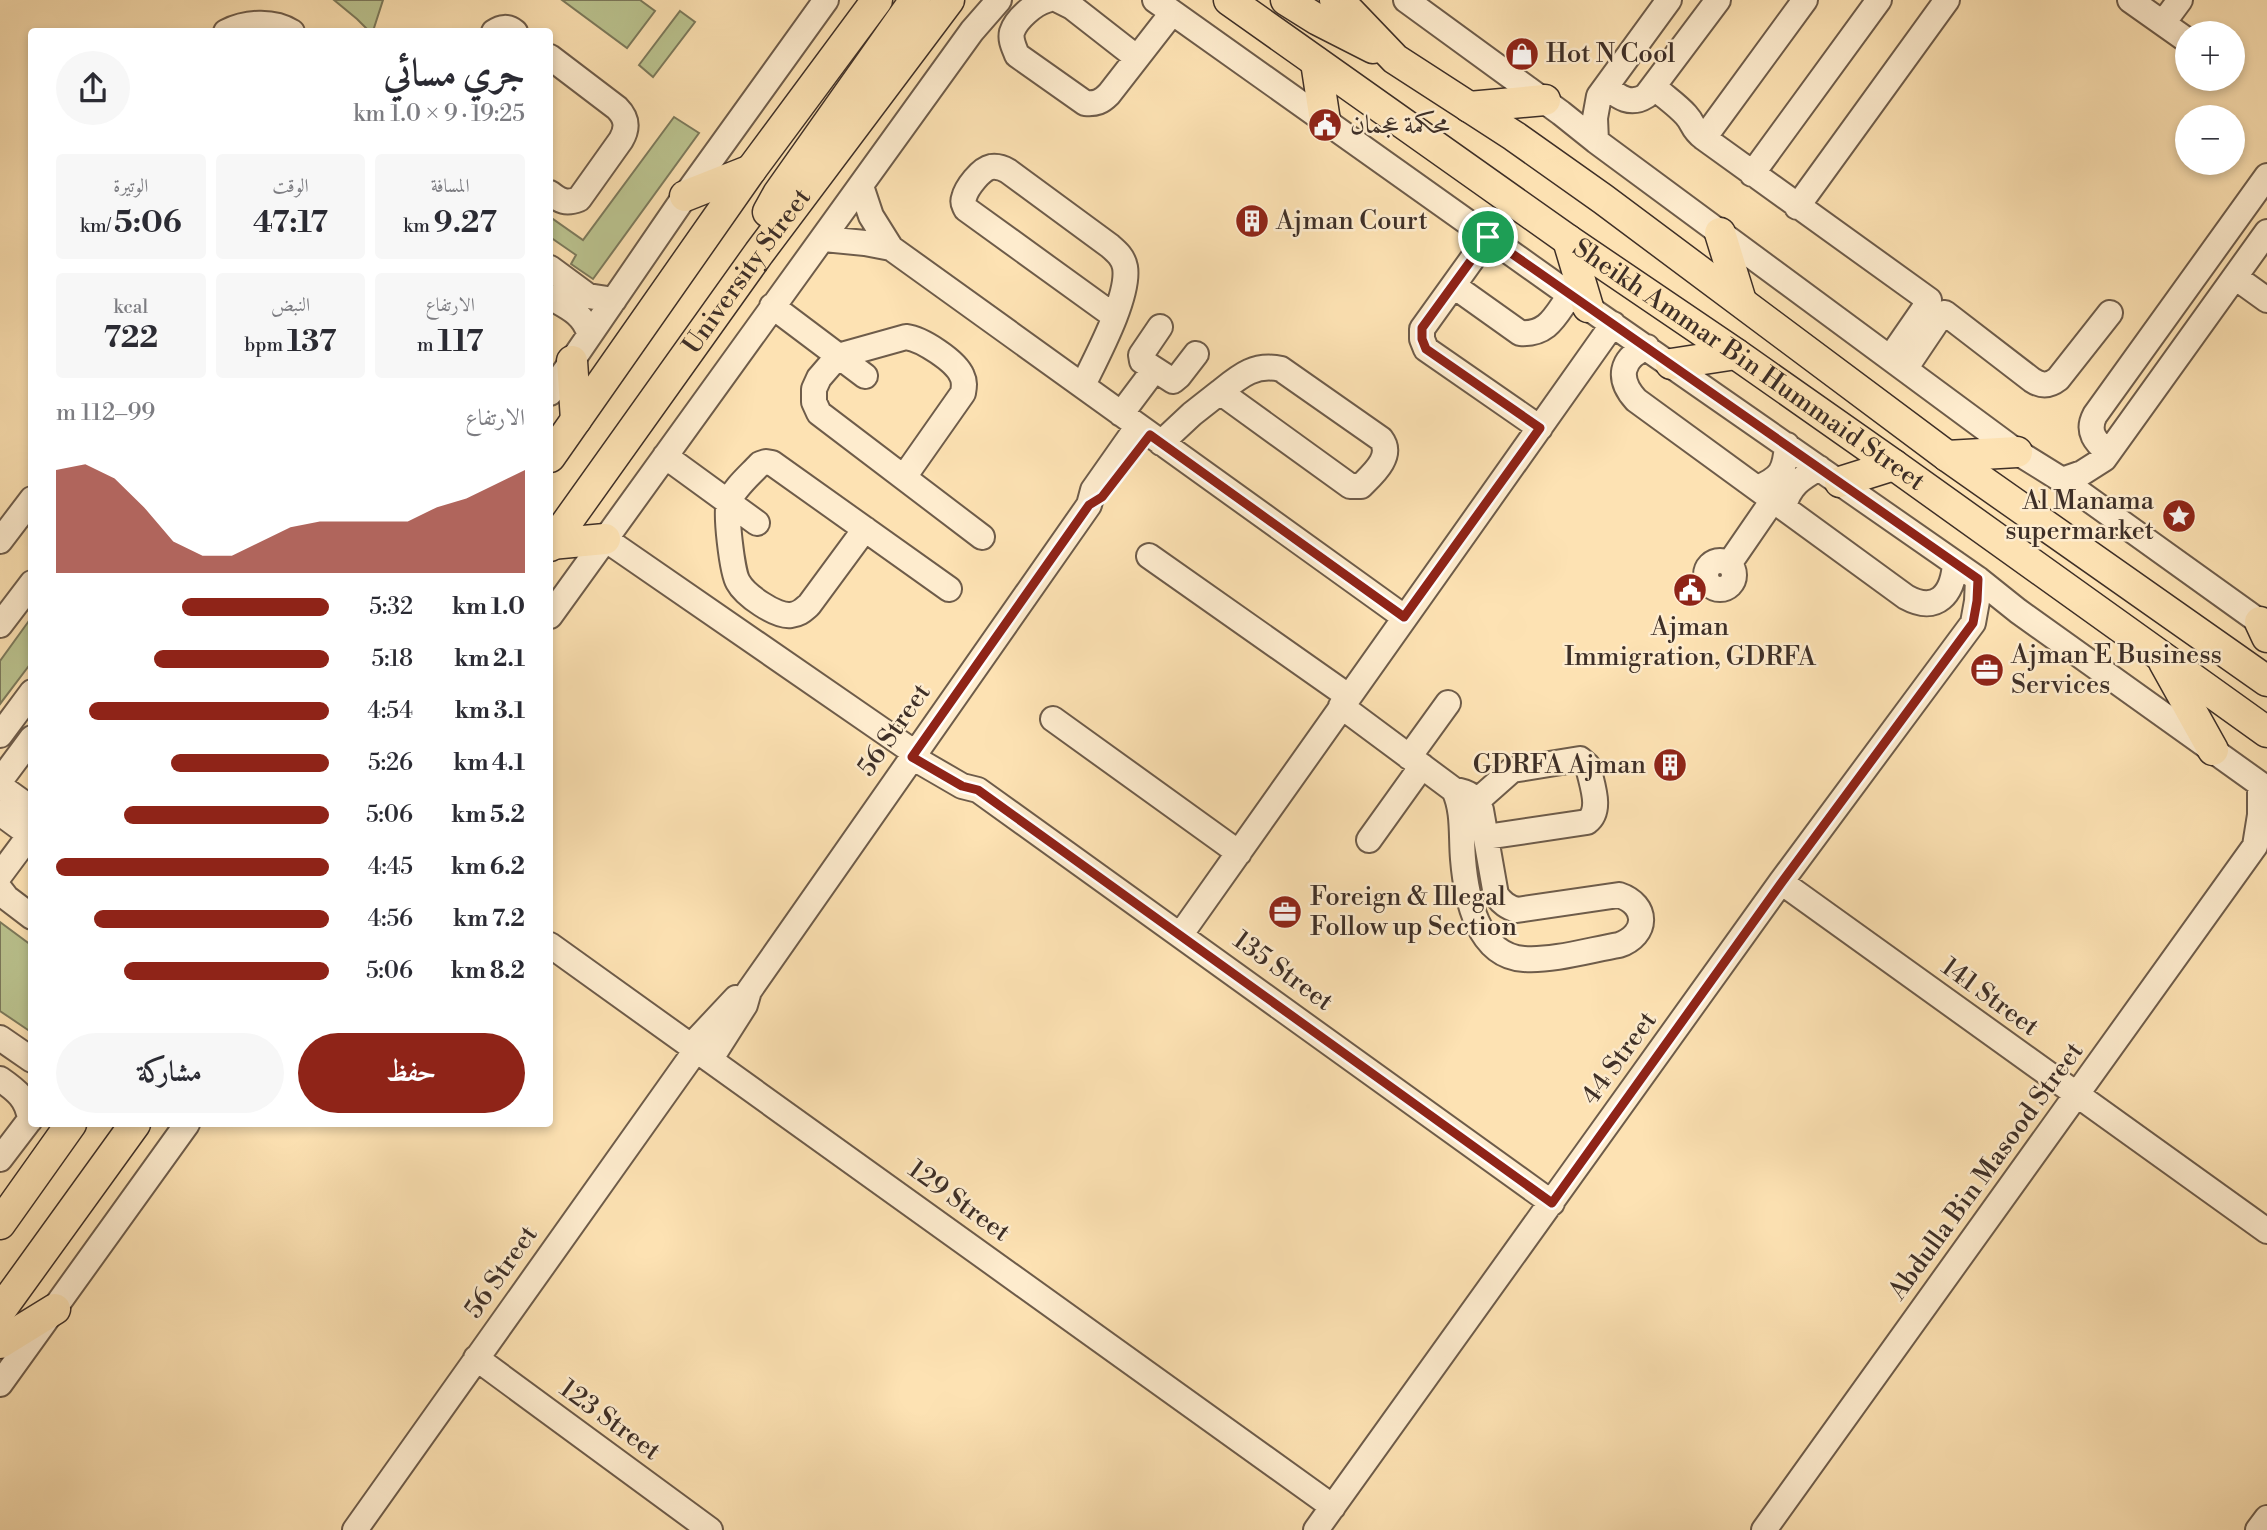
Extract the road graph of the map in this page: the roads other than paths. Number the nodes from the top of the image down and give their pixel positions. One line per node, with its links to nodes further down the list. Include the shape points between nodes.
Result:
1 (826, 0): 41 (street)
2 (915, 0): 49 (main road, via 778,194 763,225)
3 (961, 0): 20 (main road, University Street)
4 (999, 0): 39 (street)
5 (1047, 0): 25 (street, via 1019,21 1012,43 1017,55 1085,103 1102,100)
6 (1058, 0): 25 (street)
7 (1229, 0): 28 (main road, Sheikh Ammar Bin Hummaid Street)
8 (1286, 0): 27 (main road)
9 (1335, 0): 27 (main road, Sheikh Ammar Bin Hummaid Street)
10 (1406, 0): 31 (street)
11 (1669, 0): 29 (street)
12 (1718, 0): 30 (street)
13 (1805, 0): 34 (street)
14 (1879, 0): 37 (street)
15 (1947, 0): 42 (street)
16 (2130, 0): 21 (street)
17 (2180, 0): 21 (street)
18 (874, 4): 36 (main road, University Street)
19 (1164, 6): 25 (street); 33 (street)
20 (941, 12): 49 (main road, University Street)
21 (2163, 23): 24 (street)
22 (233, 28): 23 (street, via 261,23)
23 (286, 28)
24 (2175, 32)
25 (1136, 57)
26 (553, 59): 40 (street, via 617,108 626,132 579,199 561,201)
27 (1395, 59): 32 (main road, Sheikh Ammar Bin Hummaid Street)
28 (1316, 62): 33 (main road); 47 (main road, Sheikh Ammar Bin Hummaid Street)
29 (1603, 91): 30 (street, via 1626,100); 31 (street, via 1581,107); 35 (street, via 1595,118)
30 (1648, 93): 34 (street, via 1679,129)
31 (1553, 106): 32 (main road); 35 (street)
32 (1468, 107): 56 (main road, Sheikh Ammar Bin Hummaid Street)
33 (1325, 121): 45 (street)
34 (1698, 134): 37 (street)
35 (1596, 141): 44 (street)
36 (751, 170): 41 (main road); 76 (main road, University Street)
37 (1752, 174): 42 (street)
38 (2267, 176): 84 (street, via 2095,415 2092,436)
39 (861, 186): 46 (street); 48 (street, via 871,216)
40 (553, 195)
41 (685, 197): 53 (street)
42 (1797, 207): 58 (street)
43 (2267, 232): 50 (street)
44 (1720, 233): 56 (main road); 70 (street)
45 (1488, 237): 52 (street); 55 (street)
46 (824, 239): 48 (street); 57 (street)
47 (1568, 240): 55 (main road); 66 (main road, Sheikh Ammar Bin Hummaid Street)
48 (891, 248): 73 (street)
49 (759, 253): 98 (main road, University Street)
50 (2235, 277): 54 (street); 84 (street)
51 (554, 286): 53 (street); 63 (street)
52 (1454, 286): 55 (street, via 1520,333 1544,329); 77 (street, via 1422,328 1426,349)
53 (614, 300): 63 (street)
54 (2267, 300)
55 (1579, 301): 61 (street)
56 (1741, 301): 83 (main road, Sheikh Ammar Bin Hummaid Street)
57 (772, 306): 67 (street); 82 (street)
58 (1936, 308): 59 (street, via 2042,385 2058,380); 70 (street)
59 (2110, 313)
60 (1114, 316): 60 (street, via 966,209 964,196 986,169 1001,167 1119,253 1126,276); 73 (street)
61 (1613, 324): 64 (street); 77 (street)
62 (1160, 327): 71 (street, via 1141,358)
63 (589, 333): 68 (street)
64 (1647, 347): 69 (street); 89 (street, via 1626,363 1623,377 1627,390)
65 (1196, 354): 71 (street, via 1172,381)
66 (1736, 354): 69 (main road); 85 (main road, Sheikh Ammar Bin Hummaid Street)
67 (838, 356): 72 (street); 87 (street, via 814,389 819,413); 87 (street, via 916,338 961,372 963,393)
68 (572, 361): 74 (street); 76 (main road)
69 (1671, 364): 79 (street)
70 (1898, 364): 80 (street)
71 (1154, 370): 78 (street)
72 (864, 376)
73 (1083, 384): 78 (street)
74 (553, 389)
75 (1220, 391): 75 (street, via 1350,486 1361,486 1387,452 1381,439 1281,369 1256,368); 78 (street)
76 (576, 420): 81 (main road, University Street)
77 (1540, 428): 108 (street)
78 (1142, 429): 108 (street); 121 (street, 56 Street, via 1102,497 1089,505)
79 (1787, 445): 86 (street); 89 (street, via 1786,462 1772,482)
80 (2017, 452): 83 (main road); 88 (street)
81 (553, 453)
82 (665, 456): 90 (street); 96 (street)
83 (1947, 456): 113 (main road, Sheikh Ammar Bin Hummaid Street)
84 (2106, 456): 88 (street); 92 (street)
85 (1894, 465): 86 (main road); 112 (main road, Sheikh Ammar Bin Hummaid Street)
86 (1830, 475): 89 (street, via 1795,483 1789,491); 101 (street)
87 (904, 477): 95 (street)
88 (2062, 480): 92 (street)
89 (1771, 498): 101 (street, via 1917,603 1929,604 1950,590); 102 (street)
90 (729, 502): 93 (street); 94 (street, via 760,464 772,463); 94 (street, via 737,581 747,595 788,616 800,614 809,605)
91 (28, 504): 97 (street)
92 (2100, 506): 111 (street)
93 (757, 523)
94 (865, 529): 105 (street)
95 (982, 537)
96 (605, 539): 99 (main road); 107 (street); 121 (street, 135 Street)
97 (0, 541)
98 (553, 541)
99 (553, 545)
100 (1149, 556): 115 (street)
101 (1955, 563): 103 (street)
102 (1729, 564)
103 (1978, 579): 106 (street); 109 (street, 44 Street)
104 (28, 588): 110 (street)
105 (949, 589)
106 (2018, 611): 109 (street); 122 (street)
107 (553, 612)
108 (1404, 617): 115 (street)
109 (1973, 623): 137 (street, 44 Street)
110 (0, 625)
111 (2265, 628)
112 (2159, 653): 118 (main road, Sheikh Ammar Bin Hummaid Street); 122 (main road)
113 (2267, 681)
114 (28, 697): 119 (street)
115 (1345, 701): 123 (street); 135 (street)
116 (1448, 703): 123 (street)
117 (1053, 719): 135 (street)
118 (2267, 732)
119 (0, 735)
120 (28, 744): 124 (street)
121 (916, 750): 140 (street, 135 Street); 143 (street, 56 Street, via 749,991 736,998)
122 (2213, 750): 125 (street)
123 (1415, 762): 126 (street); 133 (street)
124 (0, 783): 128 (street)
125 (2263, 786): 134 (street, Abdulla Bin Masood Street)
126 (1454, 790): 127 (street); 132 (street, via 1460,806 1469,899 1483,935 1494,947 1521,959 1537,959 1619,945 1637,935 1641,925 1637,905 1619,895 1508,908 1496,895)
127 (1477, 801): 132 (street); 132 (street, via 1512,770 1580,759 1588,765 1596,810 1593,818)
128 (28, 806)
129 (0, 813): 130 (street)
130 (28, 832)
131 (28, 838): 136 (street)
132 (1486, 838)
133 (1369, 840)
134 (2261, 843): 145 (street, Abdulla Bin Masood Street)
135 (1239, 853): 140 (street)
136 (0, 875)
137 (1782, 882): 145 (street, 141 Street); 152 (street, 44 Street)
138 (0, 890): 139 (street)
139 (28, 914)
140 (1181, 934): 152 (street, 135 Street)
141 (553, 947): 143 (street, 129 Street)
142 (16, 1049): 144 (street)
143 (699, 1052): 158 (street, 56 Street); 160 (street, 129 Street)
144 (0, 1077): 146 (street)
145 (2077, 1096): 154 (street, 141 Street); 165 (street, Abdulla Bin Masood Street)
146 (28, 1108)
147 (28, 1122): 151 (street)
148 (69, 1127): 153 (main road)
149 (133, 1127): 156 (main road)
150 (185, 1127): 155 (street)
151 (0, 1159)
152 (1552, 1203): 160 (street, 44 Street)
153 (0, 1224)
154 (2267, 1231)
155 (55, 1308): 157 (main road); 159 (street)
156 (0, 1311)
157 (0, 1343)
158 (476, 1358): 162 (street, 56 Street); 163 (street, 123 Street)
159 (0, 1384)
160 (1333, 1507): 164 (street, 44 Street)
161 (2267, 1518): 166 (street)
162 (355, 1530)
163 (709, 1530)
164 (1316, 1530)
165 (1764, 1530)
166 (2258, 1530)

